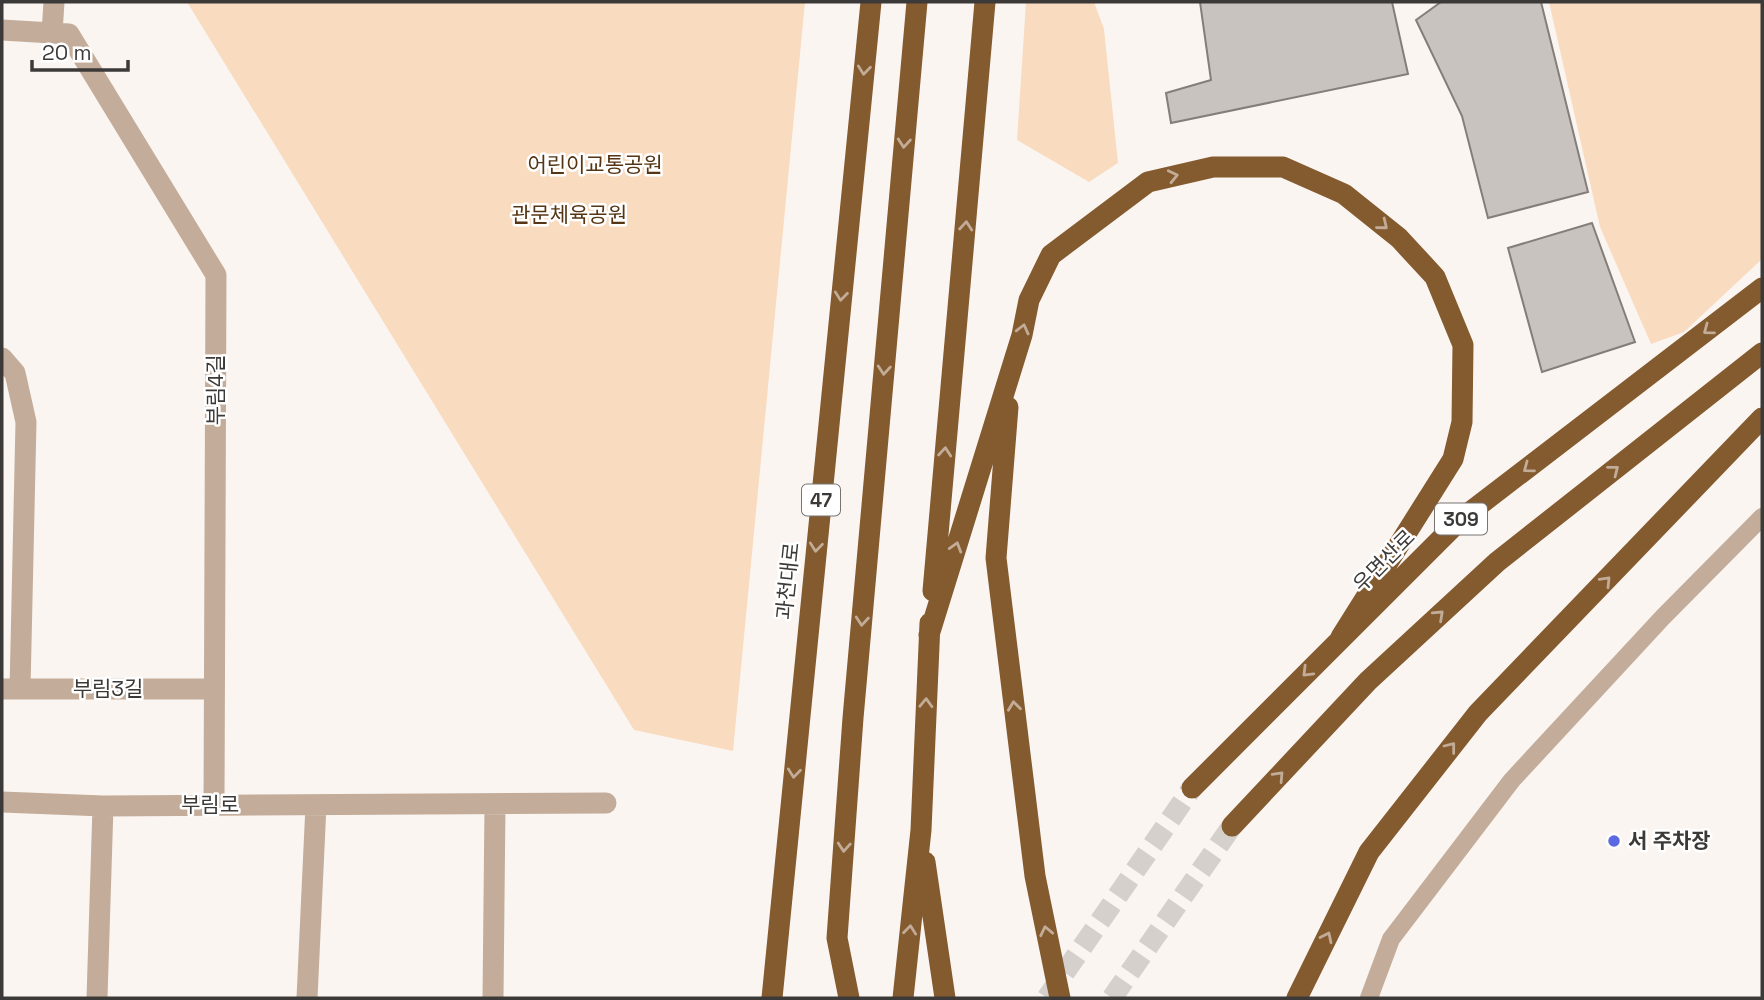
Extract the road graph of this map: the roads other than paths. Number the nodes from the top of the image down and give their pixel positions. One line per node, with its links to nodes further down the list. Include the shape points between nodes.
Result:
1 (54, 2): 6 (street)
2 (871, 2): 29 (highway, 과천대로 / 47, one-way to 29)
3 (917, 2): 30 (highway, one-way to 30, via 837,938)
4 (985, 2): 13 (highway, one-way to 4)
5 (2, 30): 6 (street, 부림4길)
6 (52, 33): 16 (street, 부림4길, via 69,34 216,275)
7 (1762, 288): 14 (highway, 우면산로 / 309, one-way to 14, via 1461,519)
8 (1762, 354): 24 (highway, 309, one-way to 8, via 1368,681 1497,562)
9 (2, 358): 15 (street, via 15,373 26,422)
10 (1011, 366): 13 (highway, one-way to 10); 14 (highway, one-way to 14, via 1030,300 1051,255 1148,182 1213,167 1283,167 1344,194 1399,238 1436,277 1463,345 1462,422 1453,459); 33 (highway, one-way to 10, via 1035,876 996,558)
11 (1762, 418): 34 (highway, one-way to 11, via 1369,852 1478,713)
12 (1762, 517): 35 (lane, via 1662,617 1512,780 1391,939)
13 (929, 635): 25 (highway, one-way to 13)
14 (1341, 637): 17 (highway, 우면산로 / 309, one-way to 17)
15 (11, 689): 16 (street, 부림3길)
16 (215, 689): 22 (street, 부림4길)
17 (1192, 788)
18 (2, 802): 23 (street, 부림로)
19 (607, 803): 21 (street, 부림로)
20 (316, 804): 21 (street, 부림로); 22 (street, 부림로); 27 (street)
21 (495, 804): 28 (street)
22 (214, 805): 23 (street, 부림로)
23 (103, 806): 26 (street)
24 (1232, 826)
25 (921, 830): 31 (highway, one-way to 25); 32 (highway)
26 (97, 998)
27 (307, 998)
28 (493, 998)
29 (772, 998)
30 (849, 998)
31 (904, 998)
32 (945, 998)
33 (1060, 998)
34 (1297, 998)
35 (1369, 998)

